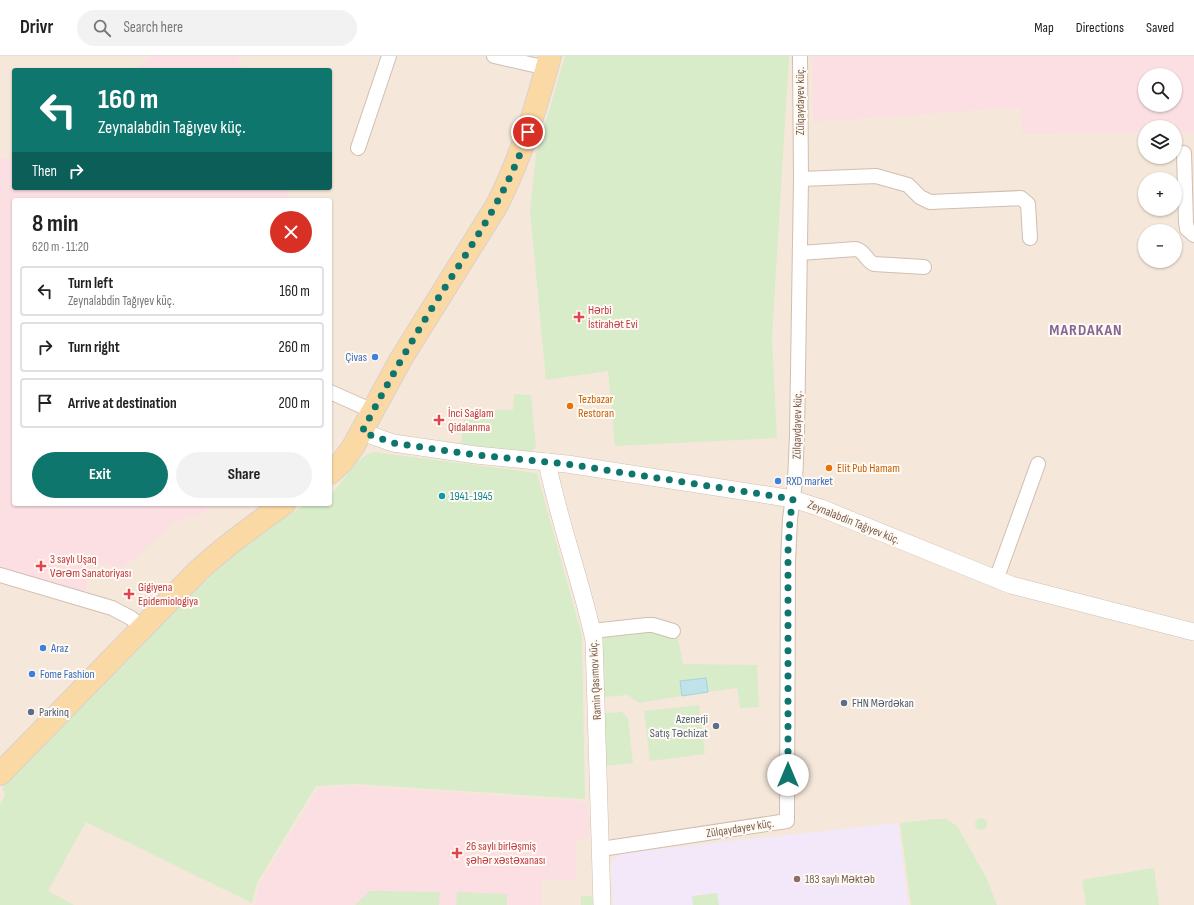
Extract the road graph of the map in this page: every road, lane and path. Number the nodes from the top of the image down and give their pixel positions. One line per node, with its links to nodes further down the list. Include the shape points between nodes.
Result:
1 (389, 56): 5 (street)
2 (494, 56): 4 (street)
3 (800, 56): 7 (street, Zülqaydayev küç.)
4 (548, 62): 13 (main road, via 524,142 504,191 401,359)
5 (358, 148)
6 (1184, 153): 8 (street, via 1186,223)
7 (801, 179): 9 (street, via 876,176 908,185 920,197 930,202 1021,198 1028,204); 10 (street, Zülqaydayev küç.)
8 (1194, 235)
9 (1030, 238)
10 (800, 253): 11 (street, via 856,250 864,253 874,264); 18 (street, Zülqaydayev küç.)
11 (924, 267)
12 (332, 393): 13 (street)
13 (373, 411): 14 (main road)
14 (362, 432): 15 (street, Zeynalabdin Tağıyev küç., via 393,443); 17 (main road, via 347,455)
15 (547, 462): 18 (street, Zeynalabdin Tağıyev küç.); 23 (street, Ramin Qasımov küç.)
16 (1038, 464): 21 (street)
17 (332, 471)
18 (793, 499): 21 (street, Zeynalabdin Tağıyev küç.); 27 (street, Zülqaydayev küç., via 788,555 787,821)
19 (281, 506): 22 (main road, via 211,559)
20 (0, 575): 22 (street, via 112,608 131,618)
21 (996, 580): 25 (street, Zeynalabdin Tağıyev küç.)
22 (142, 628): 26 (main road)
23 (592, 631): 24 (street, via 647,625); 27 (street, Ramin Qasımov küç., via 595,651)
24 (673, 631)
25 (1194, 632)
26 (0, 774)
27 (601, 849): 28 (street, Ramin Qasımov küç.)
28 (602, 905)

